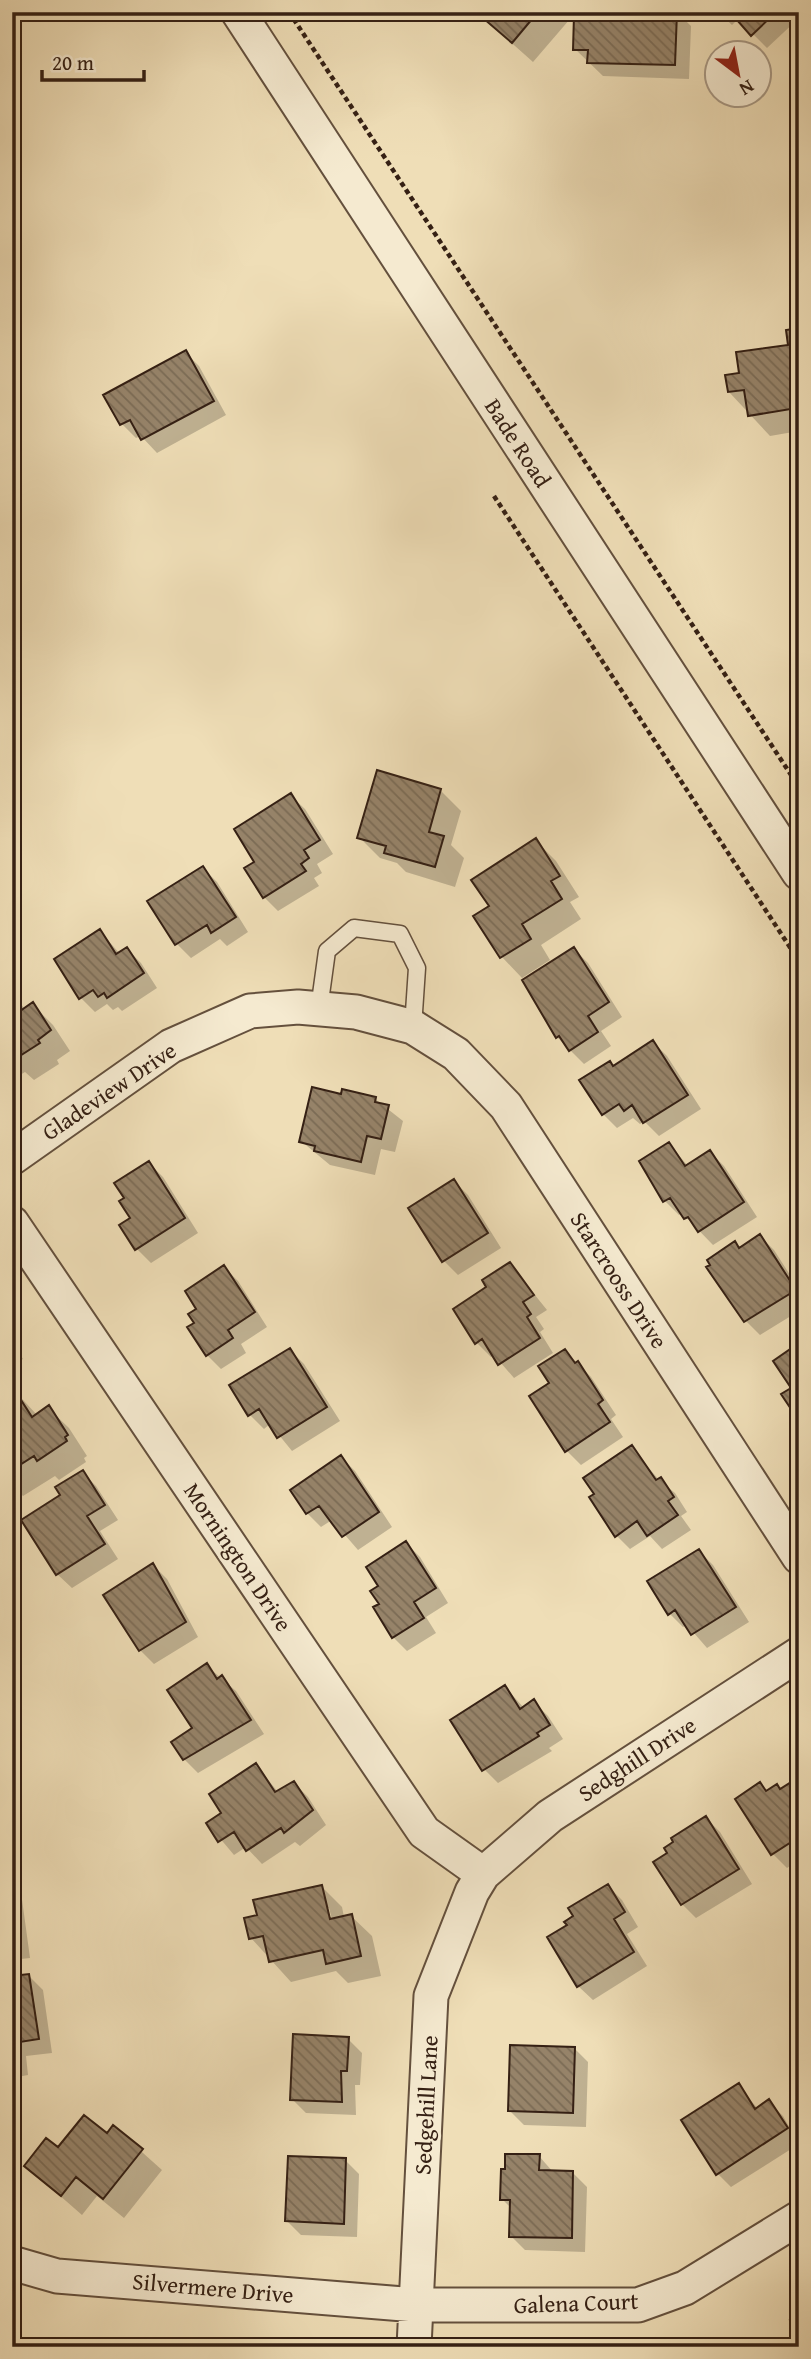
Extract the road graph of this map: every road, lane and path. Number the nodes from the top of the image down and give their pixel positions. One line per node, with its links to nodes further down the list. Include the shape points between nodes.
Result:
1 (238, 12): 5 (street, Bade Road)
2 (289, 12): 4 (path)
3 (494, 496): 6 (path)
4 (799, 787)
5 (799, 873)
6 (799, 961)
7 (320, 1009): 8 (street, Gladeview Drive, via 356,1012); 8 (lane, via 327,951 354,929 400,934 416,968); 9 (street, Gladeview Drive, via 250,1011 171,1046)
8 (413, 1027): 11 (street, Starcrooss Drive, via 456,1054 506,1106)
9 (12, 1158)
10 (12, 1223): 13 (street, Mornington Drive, via 424,1832)
11 (799, 1557)
12 (799, 1654): 13 (street, Sedghill Drive, via 550,1816)
13 (483, 1874): 16 (street, Sedgehill Lane, via 431,1996)
14 (799, 2218): 16 (street, Galena Court, via 685,2288 638,2305)
15 (12, 2263): 16 (street, Silvermere Drive, via 57,2276)
16 (416, 2305): 17 (street, Sedgehill Lane)
17 (414, 2347)

